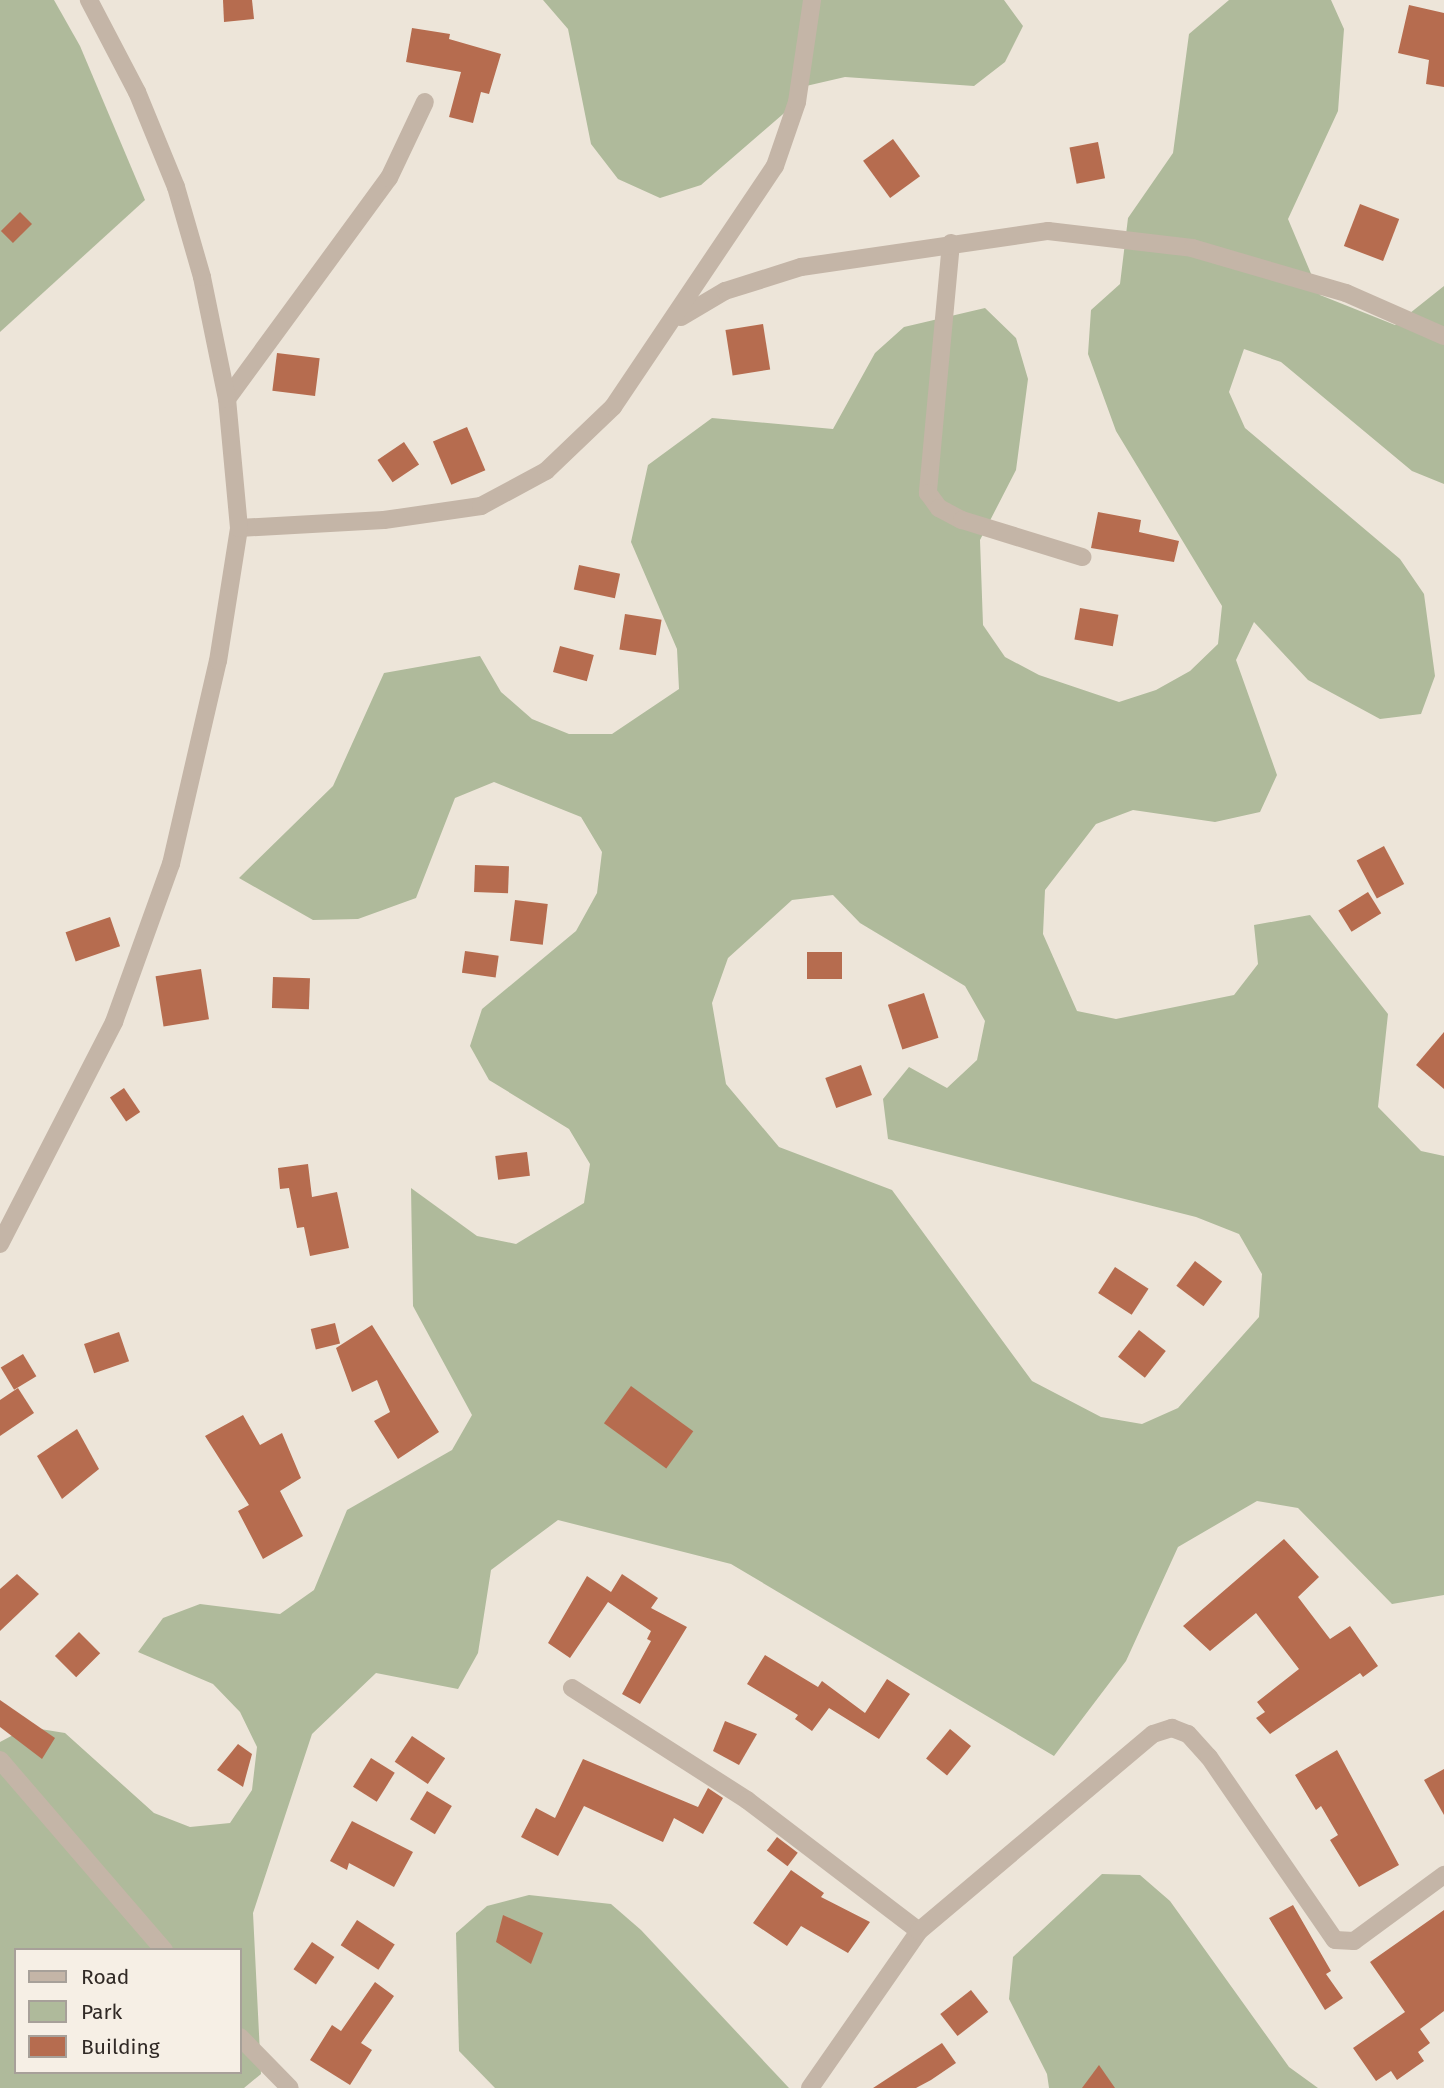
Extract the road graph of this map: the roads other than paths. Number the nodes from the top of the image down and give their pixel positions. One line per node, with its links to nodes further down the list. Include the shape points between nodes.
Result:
1 (89, 0): 7 (street, via 137,92 176,187 202,277)
2 (812, 0): 5 (street, via 797,102 775,166)
3 (425, 102): 7 (street, via 389,178)
4 (951, 243): 5 (street, via 800,267 725,291); 6 (street, via 1048,231 1192,248 1346,293); 9 (street, via 928,493 939,508 962,520)
5 (675, 321): 8 (street, via 613,407 555,462 481,506 384,520)
6 (1442, 333)
7 (227, 400): 8 (street)
8 (239, 528): 10 (street, via 218,661 171,864 114,1022)
9 (1082, 557)
10 (0, 1244)
11 (572, 1688): 14 (street, via 747,1800)
12 (0, 1759): 15 (street)
13 (1444, 1875): 14 (street, via 1354,1941 1335,1940 1209,1756 1188,1734 1172,1728 1153,1734)
14 (919, 1931): 18 (street)
15 (162, 1948)
16 (242, 2039): 17 (street)
17 (290, 2088)
18 (810, 2088)

